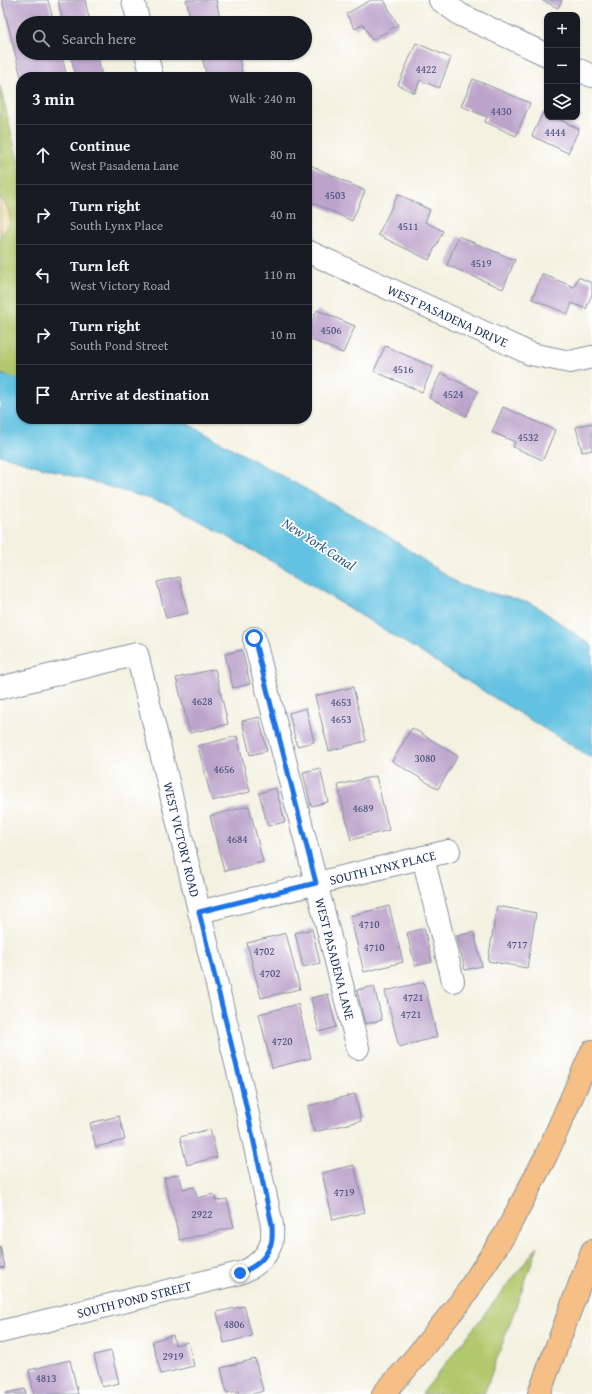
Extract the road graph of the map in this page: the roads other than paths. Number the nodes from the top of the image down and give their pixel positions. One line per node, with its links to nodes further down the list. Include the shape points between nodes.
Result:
1 (133, 0): 3 (street)
2 (440, 0): 4 (street, via 460,15)
3 (137, 16)
4 (544, 54)
5 (148, 60): 7 (street)
6 (580, 70): 8 (street)
7 (151, 72)
8 (592, 76)
9 (312, 253): 10 (street, WEST PASADENA DRIVE, via 531,354 570,362)
10 (592, 357)
11 (254, 638): 15 (street, WEST PASADENA LANE)
12 (0, 688): 16 (street, WEST VICTORY ROAD, via 137,654)
13 (449, 851): 14 (street, SOUTH LYNX PLACE)
14 (423, 857): 15 (street, SOUTH LYNX PLACE); 17 (street)
15 (316, 883): 16 (street, SOUTH LYNX PLACE); 18 (street, WEST PASADENA LANE)
16 (199, 912): 21 (street, WEST VICTORY ROAD, via 272,1225 271,1243)
17 (453, 981)
18 (358, 1048)
19 (592, 1051): 23 (highway, via 546,1156 505,1234 461,1301)
20 (592, 1251): 24 (highway)
21 (263, 1257): 22 (street, SOUTH POND STREET, via 255,1266 240,1273)
22 (0, 1332)
23 (383, 1394)
24 (539, 1394)

